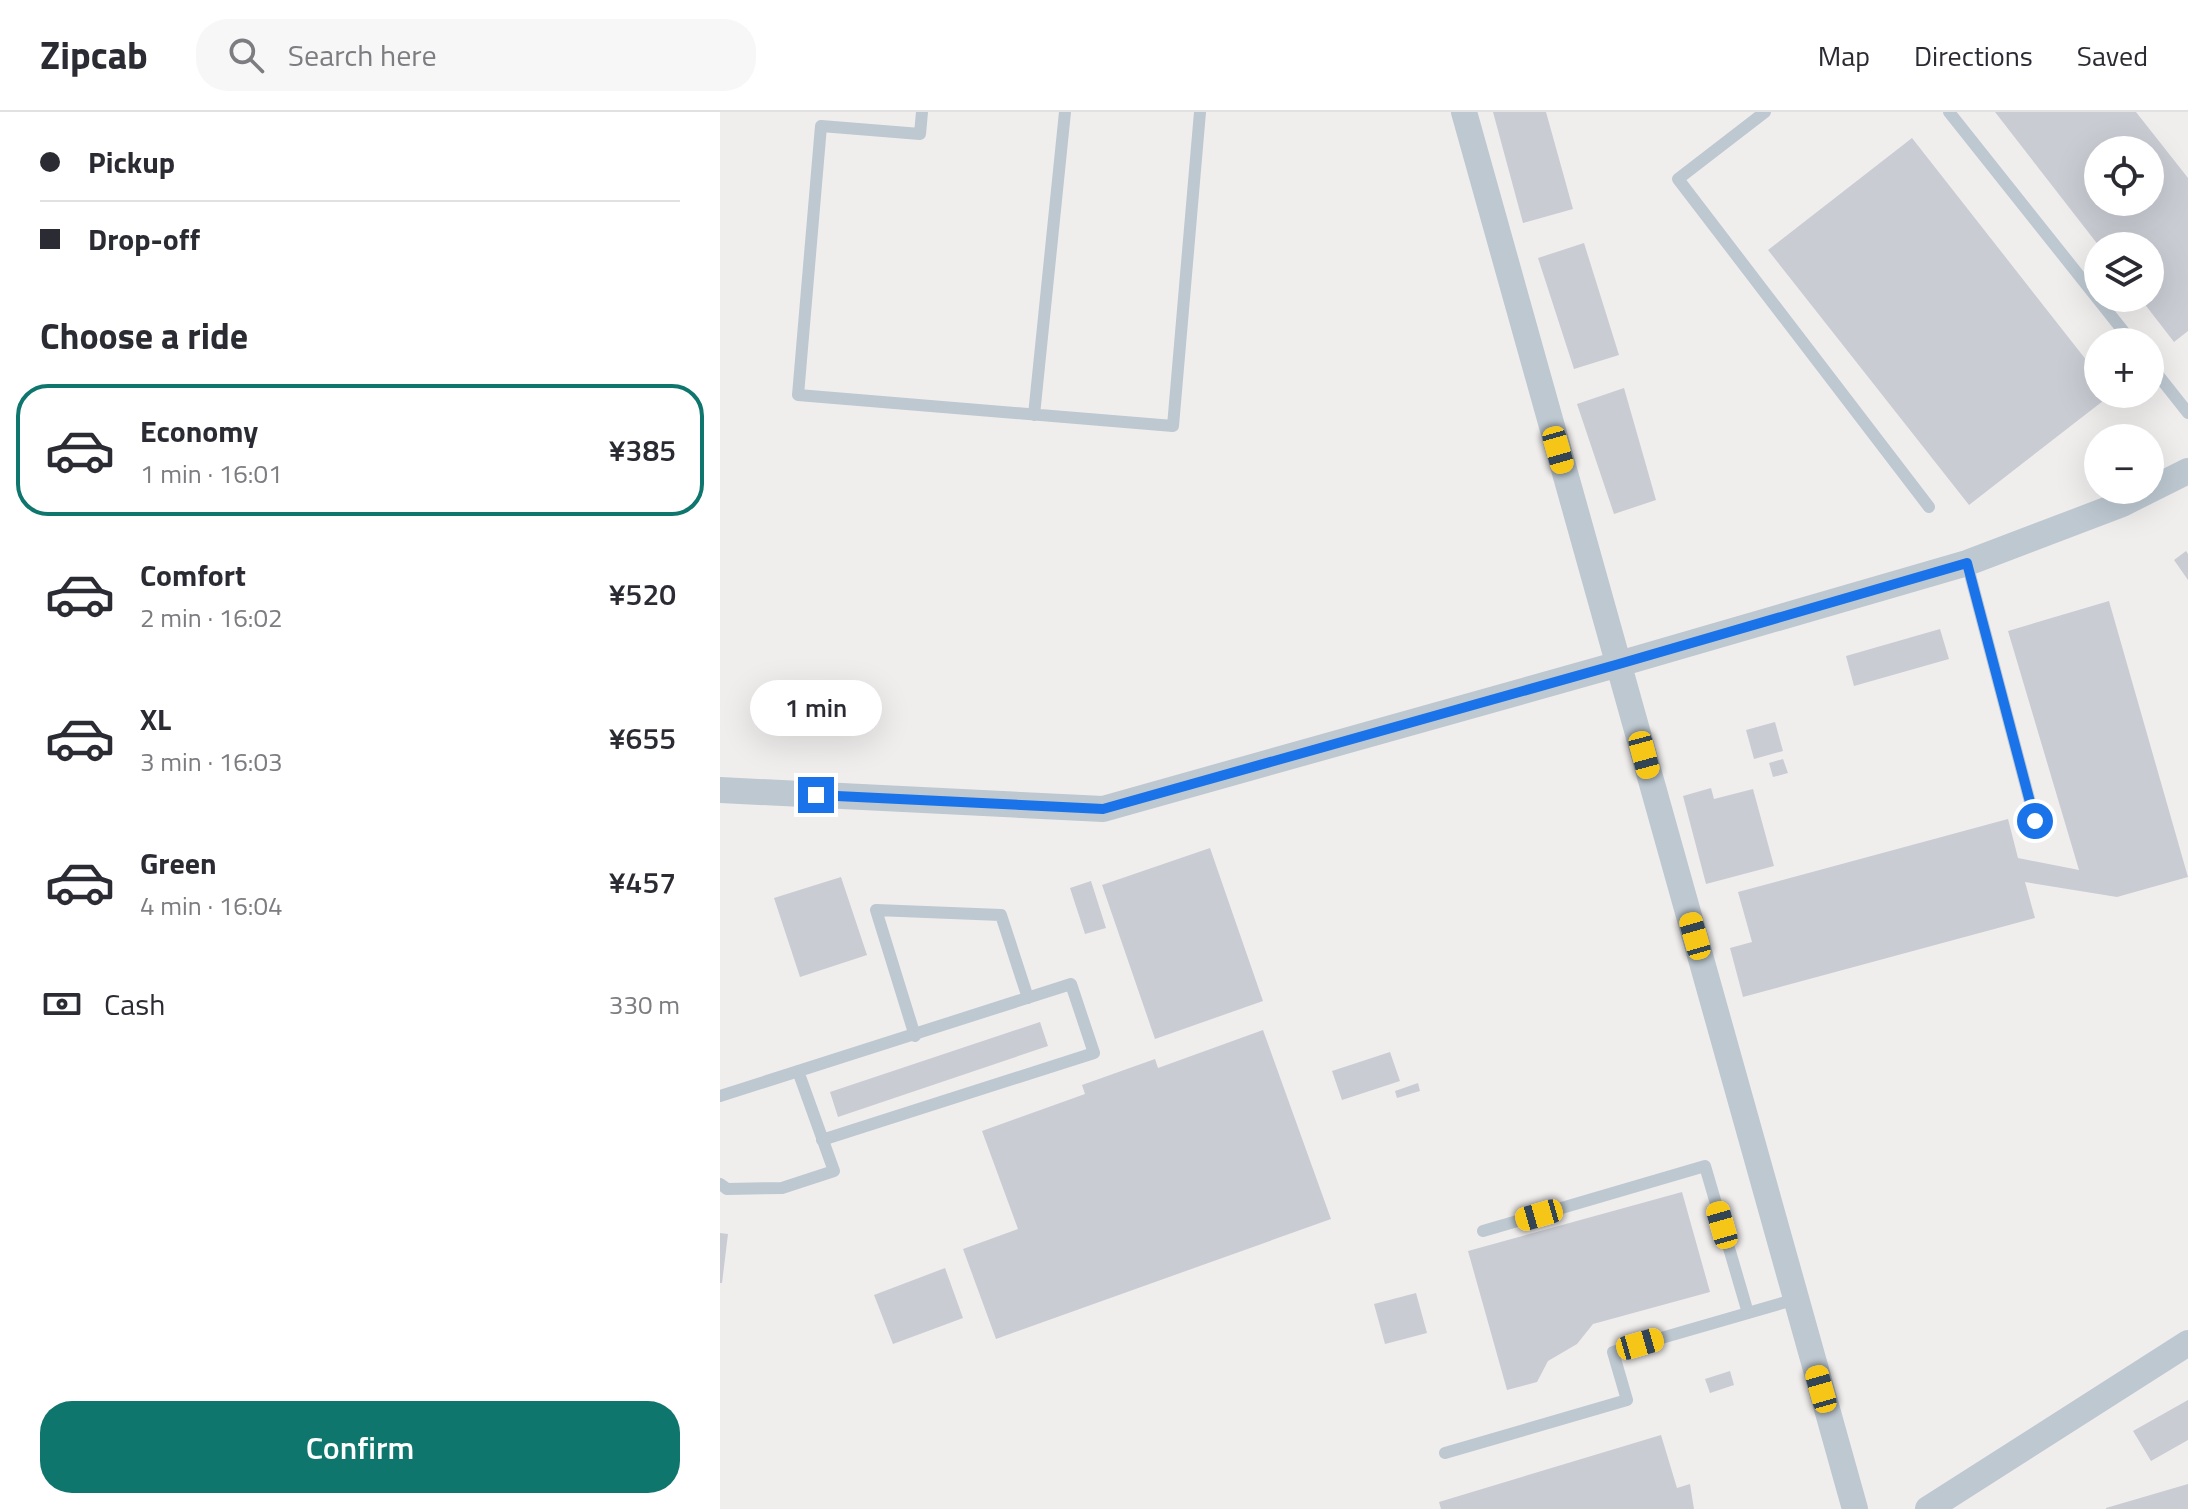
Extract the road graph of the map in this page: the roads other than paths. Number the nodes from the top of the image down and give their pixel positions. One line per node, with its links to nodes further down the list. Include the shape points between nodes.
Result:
1 (922, 112): 10 (lane, via 920,134 821,126 798,395)
2 (1065, 112): 10 (lane)
3 (1200, 112): 10 (lane, via 1173,426)
4 (1464, 112): 14 (street)
5 (1765, 112): 12 (lane, via 1678,179)
6 (1949, 112): 7 (lane)
7 (2121, 328)
8 (2164, 383): 9 (lane)
9 (2188, 413)
10 (1034, 415)
11 (2188, 471): 13 (street, via 2122,504)
12 (1929, 507)
13 (1967, 563): 14 (street); 16 (lane)
14 (1619, 664): 15 (street, via 1103,809); 24 (street)
15 (720, 790)
16 (2035, 821)
17 (1028, 998): 18 (lane); 18 (lane, via 1001,915 876,910); 21 (lane, via 1071,984 1094,1053)
18 (915, 1036): 19 (lane)
19 (798, 1071): 20 (lane); 21 (lane)
20 (720, 1096)
21 (822, 1140): 22 (lane, via 834,1171 782,1188 727,1189)
22 (720, 1184)
23 (1483, 1231): 25 (lane, via 1705,1166)
24 (1796, 1299): 25 (lane); 28 (street)
25 (1748, 1313): 27 (lane, via 1613,1352 1627,1400)
26 (2188, 1343): 29 (street)
27 (1445, 1453)
28 (1855, 1509)
29 (1928, 1509)

